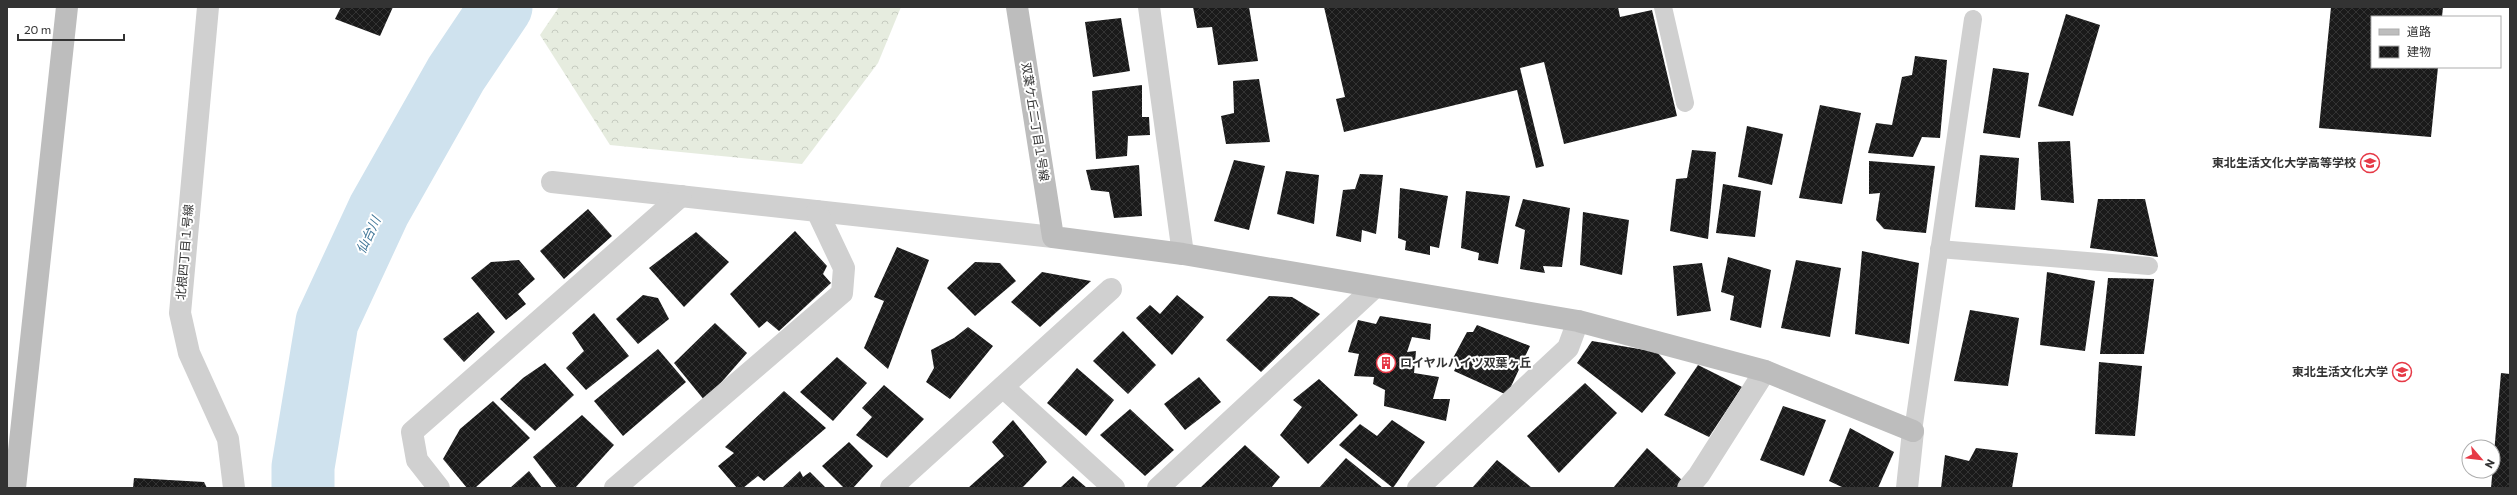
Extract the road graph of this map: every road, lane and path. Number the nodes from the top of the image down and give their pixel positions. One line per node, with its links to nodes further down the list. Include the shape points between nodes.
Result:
1 (67, 7): 22 (street)
2 (208, 7): 23 (street, 北根四丁目１号線, via 180,313 188,354 228,439)
3 (1016, 7): 11 (street, 双葉ケ丘二丁目１号線)
4 (1149, 7): 13 (street)
5 (1663, 7): 7 (lane)
6 (1973, 19): 12 (lane)
7 (1685, 103)
8 (552, 182): 9 (street)
9 (681, 196): 10 (street); 24 (street, via 412,432 417,460)
10 (817, 211): 11 (street); 25 (street, via 844,268 842,293)
11 (1053, 238): 13 (street)
12 (1940, 249): 14 (lane); 20 (lane)
13 (1183, 254): 15 (street)
14 (2149, 266)
15 (1374, 288): 17 (street); 21 (street)
16 (1111, 289): 19 (street)
17 (1578, 321): 18 (street); 28 (street, via 1568,348)
18 (1765, 371): 20 (street); 29 (street, via 1699,475)
19 (1003, 386): 26 (street); 27 (street)
20 (1913, 431): 30 (street)
21 (1164, 486)
22 (15, 488)
23 (234, 488)
24 (439, 488)
25 (614, 488)
26 (891, 488)
27 (1114, 488)
28 (1418, 488)
29 (1688, 488)
30 (1907, 488)

